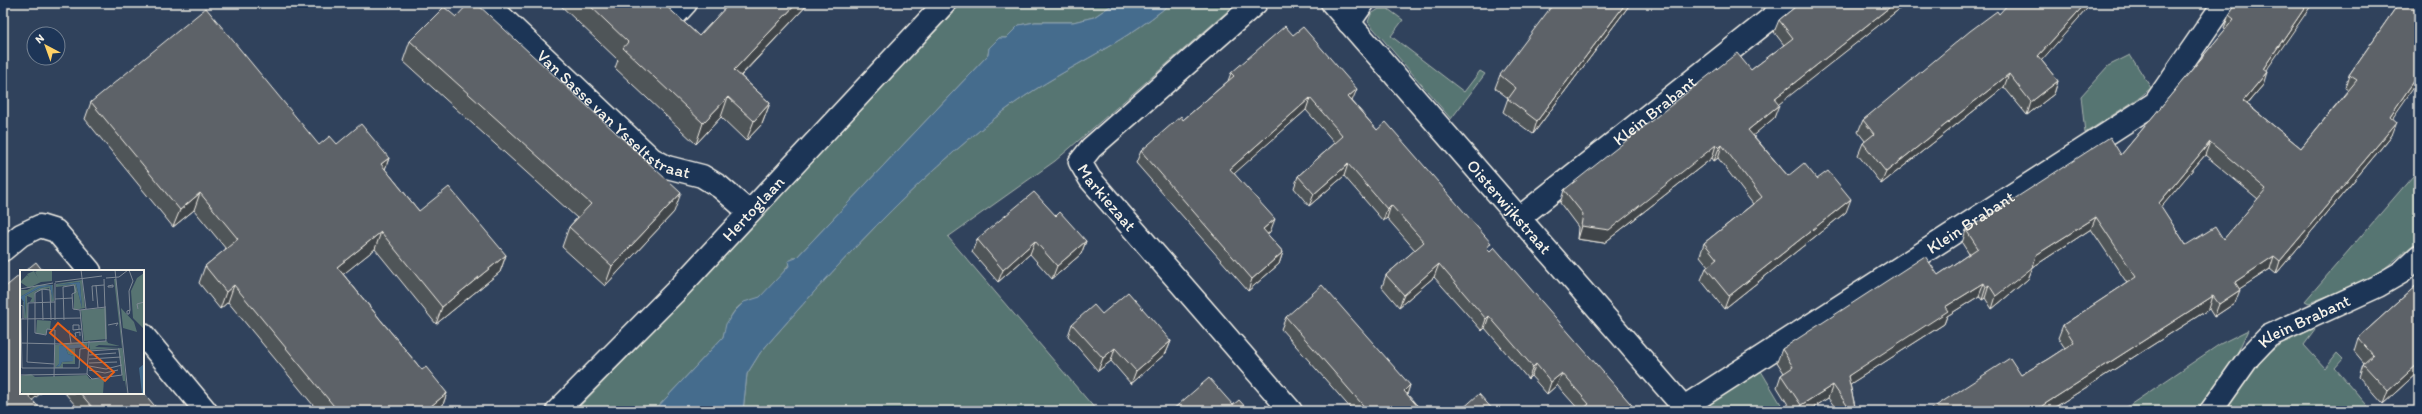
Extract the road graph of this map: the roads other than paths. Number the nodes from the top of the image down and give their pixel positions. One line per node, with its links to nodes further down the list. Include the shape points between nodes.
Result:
1 (487, 3): 9 (street, Van Sasse van Ysseltstraat, via 652,159 667,168 702,176 720,187)
2 (945, 3): 9 (street, Hertoglaan)
3 (1256, 3): 18 (street, Markiezaat, via 1091,148 1080,162 1090,179)
4 (1332, 3): 8 (street, Oisterwijkstraat)
5 (1363, 3): 8 (street)
6 (1790, 3): 10 (street, Klein Brabant)
7 (2224, 3): 15 (street, Klein Brabant, via 2155,103)
8 (1349, 23): 10 (street, Oisterwijkstraat)
9 (749, 212): 17 (street, Hertoglaan, via 676,291)
10 (1519, 218): 15 (street, Oisterwijkstraat)
11 (3, 250): 13 (street, via 21,235 40,226 56,230)
12 (2419, 256): 19 (street, Klein Brabant, via 2402,272 2378,286 2268,336 2249,357)
13 (89, 270)
14 (144, 336): 16 (street)
15 (1686, 409)
16 (206, 411)
17 (557, 411)
18 (1291, 411)
19 (2211, 411)

